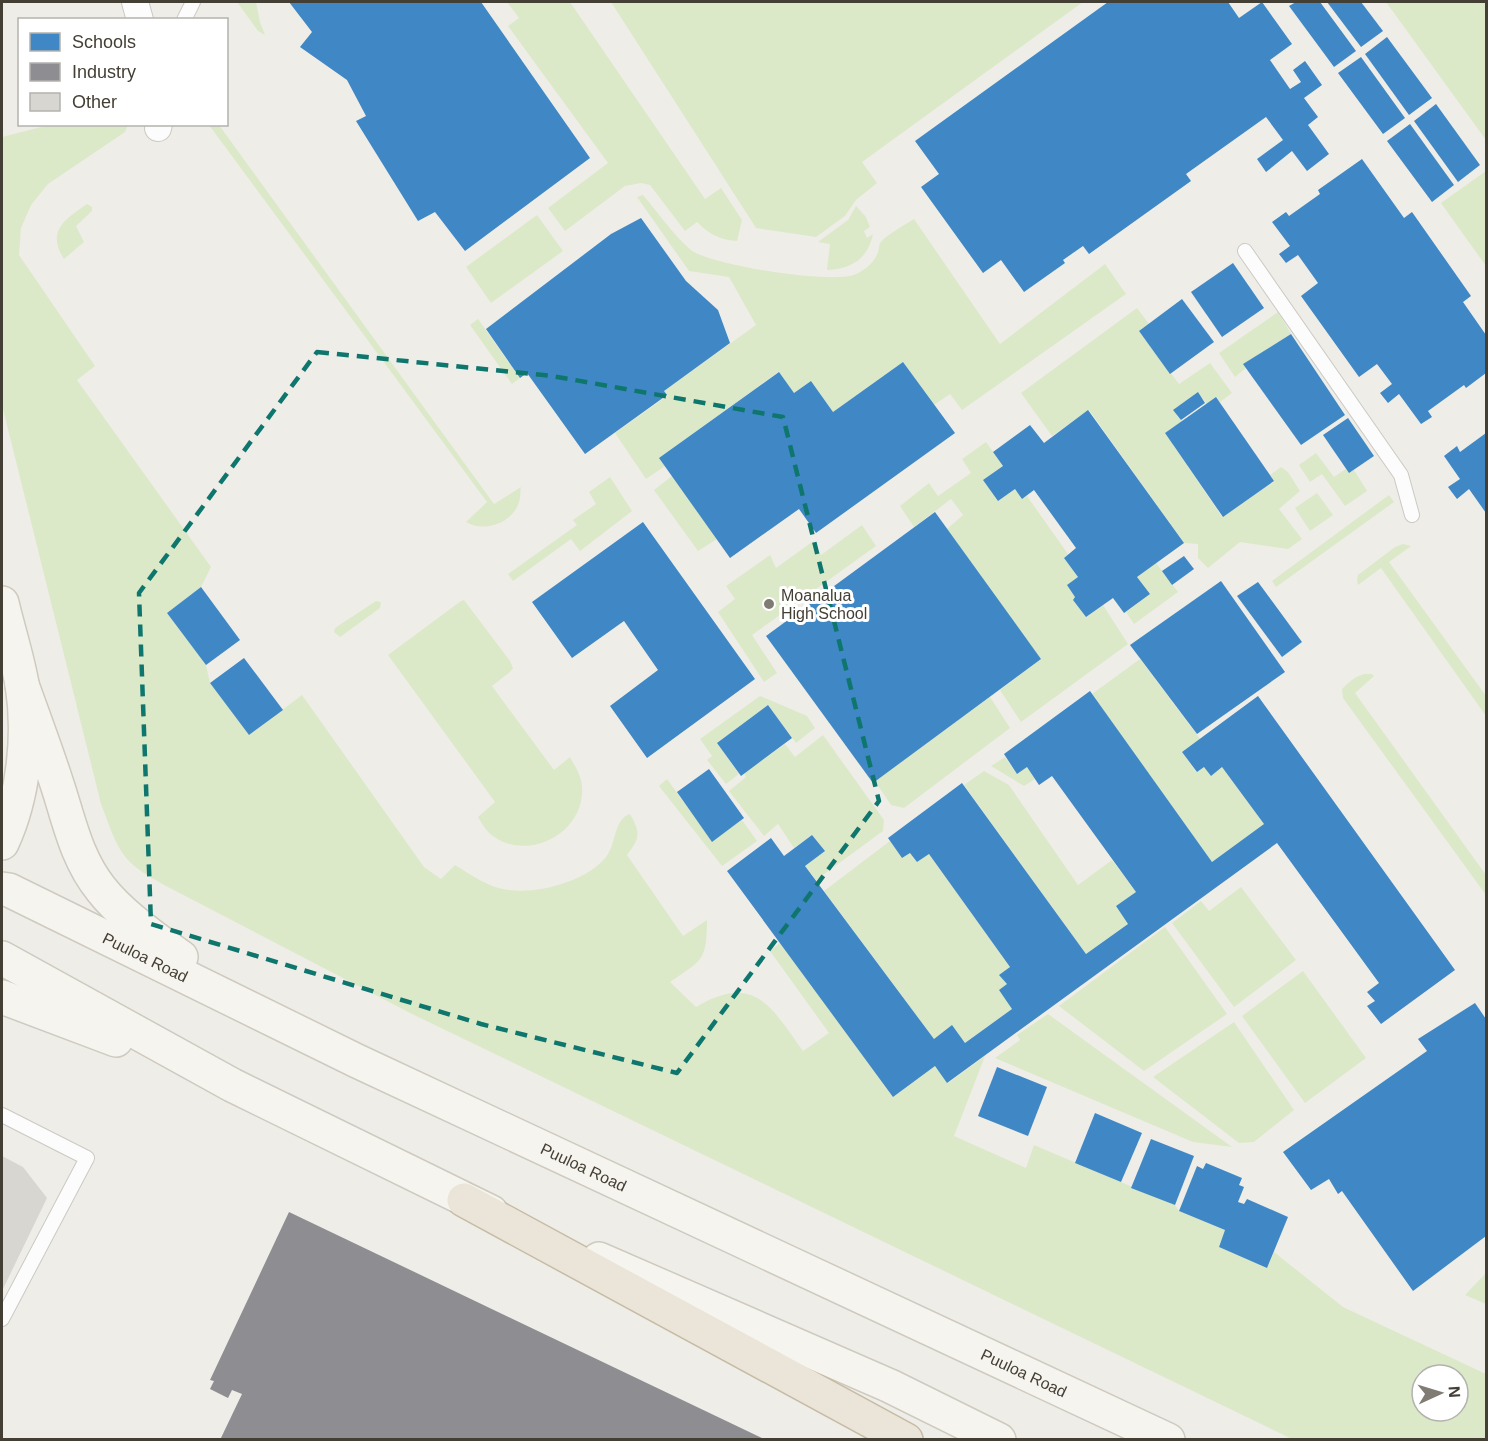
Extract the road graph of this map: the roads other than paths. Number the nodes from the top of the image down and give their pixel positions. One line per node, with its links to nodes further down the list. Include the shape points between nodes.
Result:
1 (135, 2): 3 (street)
2 (193, 2): 4 (lane)
3 (139, 18)
4 (185, 18)
5 (1245, 251): 6 (lane, via 1401,475)
6 (1412, 515)
7 (2, 603): 8 (main road)
8 (22, 685): 9 (main road, via 22,769 13,814); 13 (main road, via 83,862 101,890 148,934)
9 (2, 843)
10 (2, 889): 13 (main road, Puuloa Road)
11 (2, 958): 14 (main road)
12 (2, 996): 14 (main road)
13 (258, 1011): 20 (main road, Puuloa Road)
14 (232, 1085): 16 (main road)
15 (2, 1115): 17 (lane, via 87,1158)
16 (464, 1200): 18 (highway); 19 (main road, via 890,1386)
17 (2, 1319)
18 (906, 1440)
19 (999, 1440)
20 (1168, 1440)

